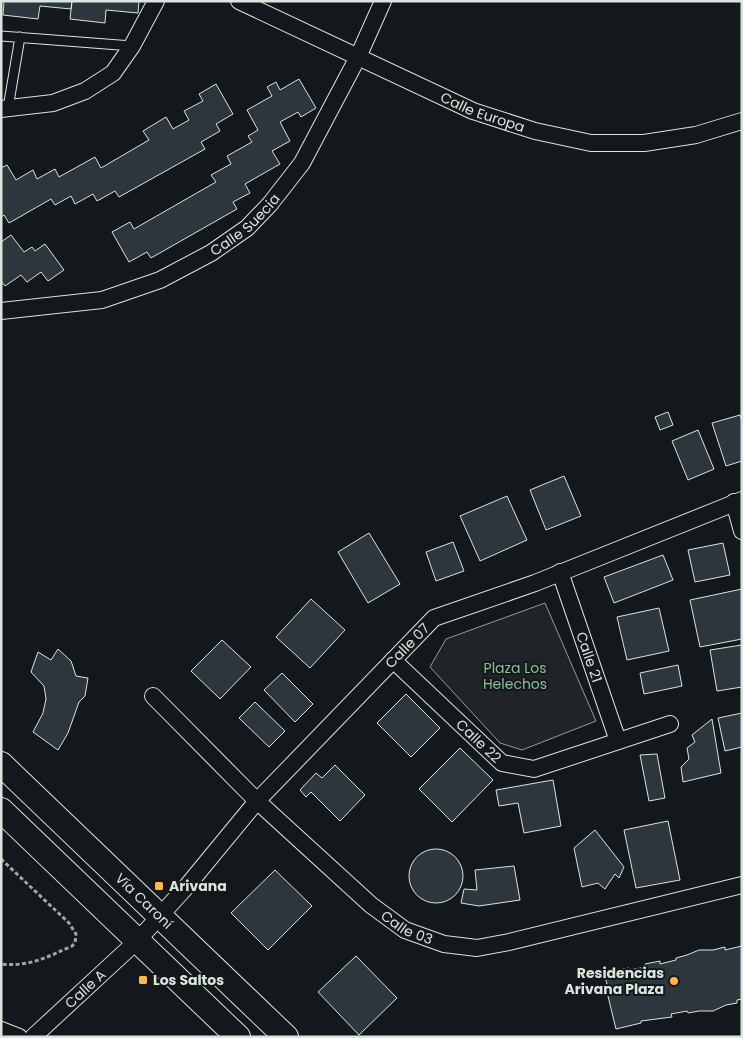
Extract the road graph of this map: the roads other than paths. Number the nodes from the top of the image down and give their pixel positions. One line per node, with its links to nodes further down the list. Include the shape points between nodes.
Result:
1 (156, 1): 6 (street)
2 (239, 1): 7 (street, Calle Europa)
3 (383, 1): 7 (street, Calle Suecia)
4 (1, 36): 5 (lane)
5 (20, 37): 6 (lane); 8 (lane)
6 (132, 46): 8 (street, via 113,74 85,91 53,103)
7 (358, 57): 9 (street, Calle Europa, via 473,111 535,131 592,143 644,143 696,135); 10 (street, Calle Suecia, via 302,163 270,204 240,233 160,280 102,300)
8 (5, 108)
9 (742, 120)
10 (1, 311)
11 (738, 501): 12 (street); 13 (street, Calle 07)
12 (742, 531)
13 (560, 572): 14 (street, Calle 07, via 434,618); 17 (street, Calle 21)
14 (393, 660): 17 (street, Calle 22, via 502,763 534,769); 19 (street, Calle 07)
15 (153, 696): 19 (street, Calle 03)
16 (670, 724): 17 (street, Calle 22)
17 (618, 741)
18 (1, 764): 22 (main road, Vía Caroní)
19 (256, 801): 21 (street, Calle 03, via 371,905 405,930 444,944 477,948 509,942); 22 (street, Calle 07)
20 (1, 810): 23 (main road)
21 (742, 885)
22 (160, 915): 23 (street, Calle A); 28 (main road, Vía Caroní)
23 (138, 940): 26 (street, Calle A); 27 (main road)
24 (1, 1030): 25 (street)
25 (19, 1037)
26 (33, 1037)
27 (238, 1037)
28 (286, 1037)

